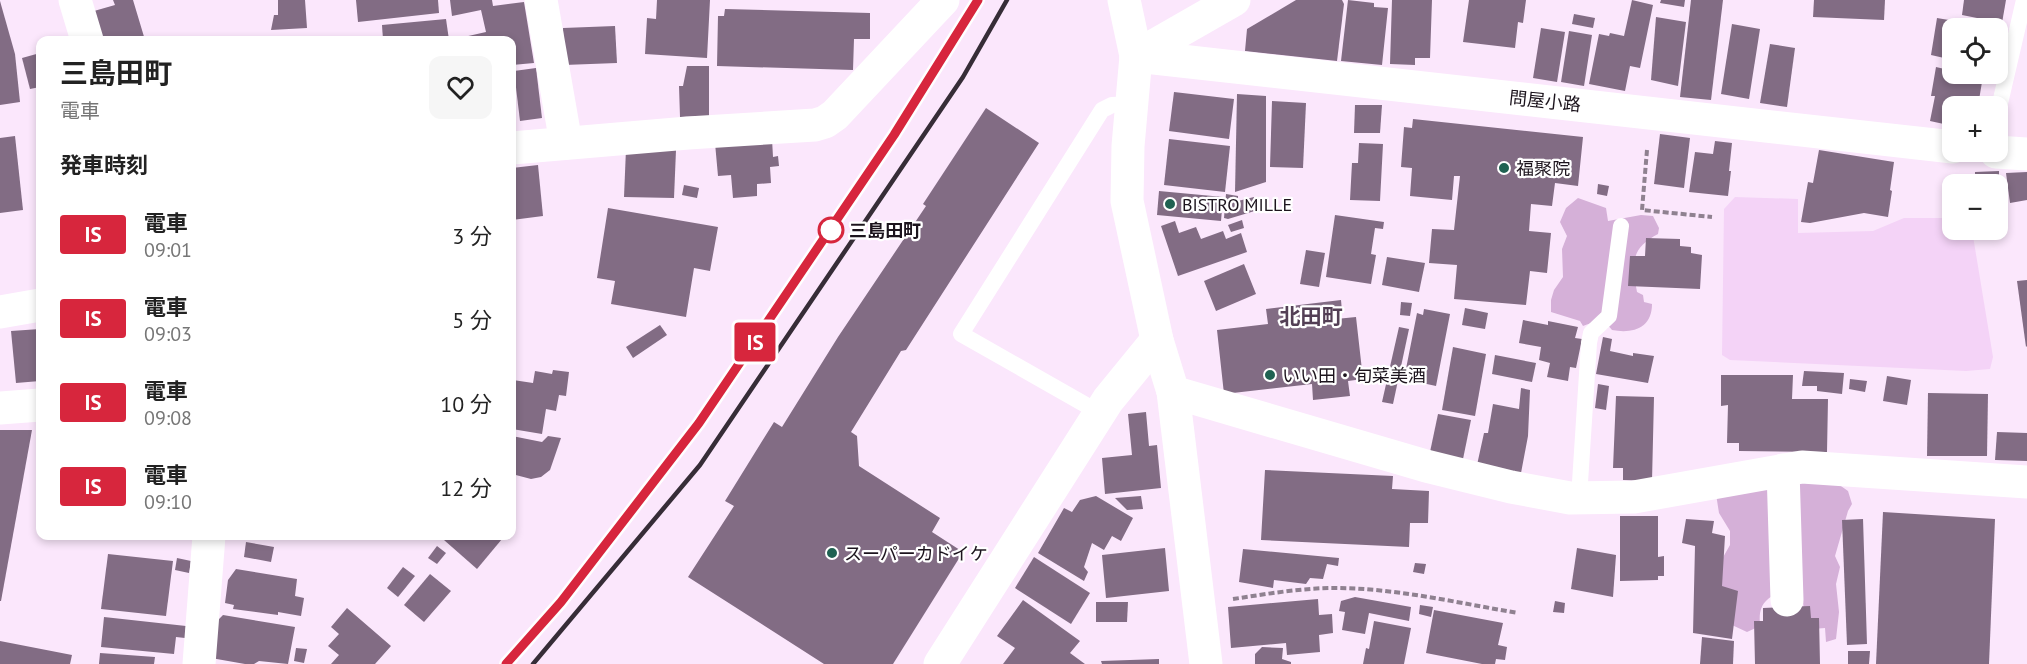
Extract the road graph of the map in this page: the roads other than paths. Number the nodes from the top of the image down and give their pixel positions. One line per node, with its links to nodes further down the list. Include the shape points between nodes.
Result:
1 (75, 0): 7 (street)
2 (541, 0): 11 (street)
3 (943, 0): 11 (street, via 825,122)
4 (1124, 0): 8 (street)
5 (1234, 0): 8 (street)
6 (2024, 0): 9 (lane)
7 (86, 36)
8 (1136, 56): 10 (street); 12 (street, 問屋小路)
9 (2002, 96)
10 (1132, 104): 19 (street, via 1127,201); 23 (lane, via 1102,110 962,334)
11 (566, 142): 13 (street)
12 (1942, 146)
13 (516, 148)
14 (2008, 153): 15 (street)
15 (2027, 154)
16 (1621, 226): 26 (lane, via 1609,316 1592,333 1589,343)
17 (36, 305): 18 (street)
18 (0, 312)
19 (1157, 340): 20 (street); 23 (street)
20 (1173, 392): 26 (street, via 1426,466 1511,488); 31 (street)
21 (36, 405): 22 (street)
22 (0, 408)
23 (1100, 413): 30 (street)
24 (1783, 470): 25 (street, via 1802,467); 26 (street, via 1634,497); 28 (street)
25 (2027, 482)
26 (1579, 498)
27 (209, 540): 29 (street)
28 (1786, 600)
29 (199, 664)
30 (940, 664)
31 (1206, 664)

